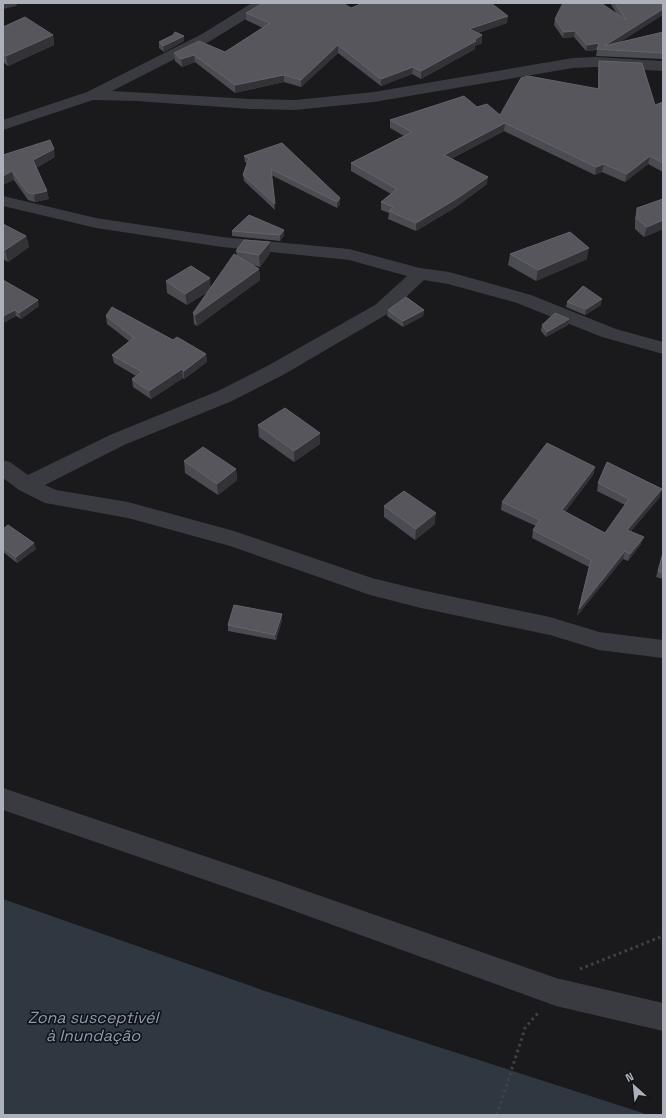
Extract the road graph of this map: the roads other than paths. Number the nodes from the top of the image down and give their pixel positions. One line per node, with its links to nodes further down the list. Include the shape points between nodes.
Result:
1 (11, 3): 3 (street)
2 (262, 3): 5 (street, via 207,36)
3 (3, 5)
4 (663, 66): 5 (street, via 573,63 381,96 295,105)
5 (92, 95): 6 (street)
6 (3, 125)
7 (3, 201): 8 (street, via 96,223 222,242 349,255)
8 (420, 274): 9 (street, via 450,278 524,299 609,333); 11 (street, via 382,309 276,370 225,396 117,440)
9 (663, 348)
10 (3, 467): 11 (street)
11 (26, 485): 12 (street, via 52,497 128,510 234,539 370,586 550,626 599,641)
12 (663, 649)
13 (3, 799): 14 (street, via 556,992)
14 (663, 1017)

